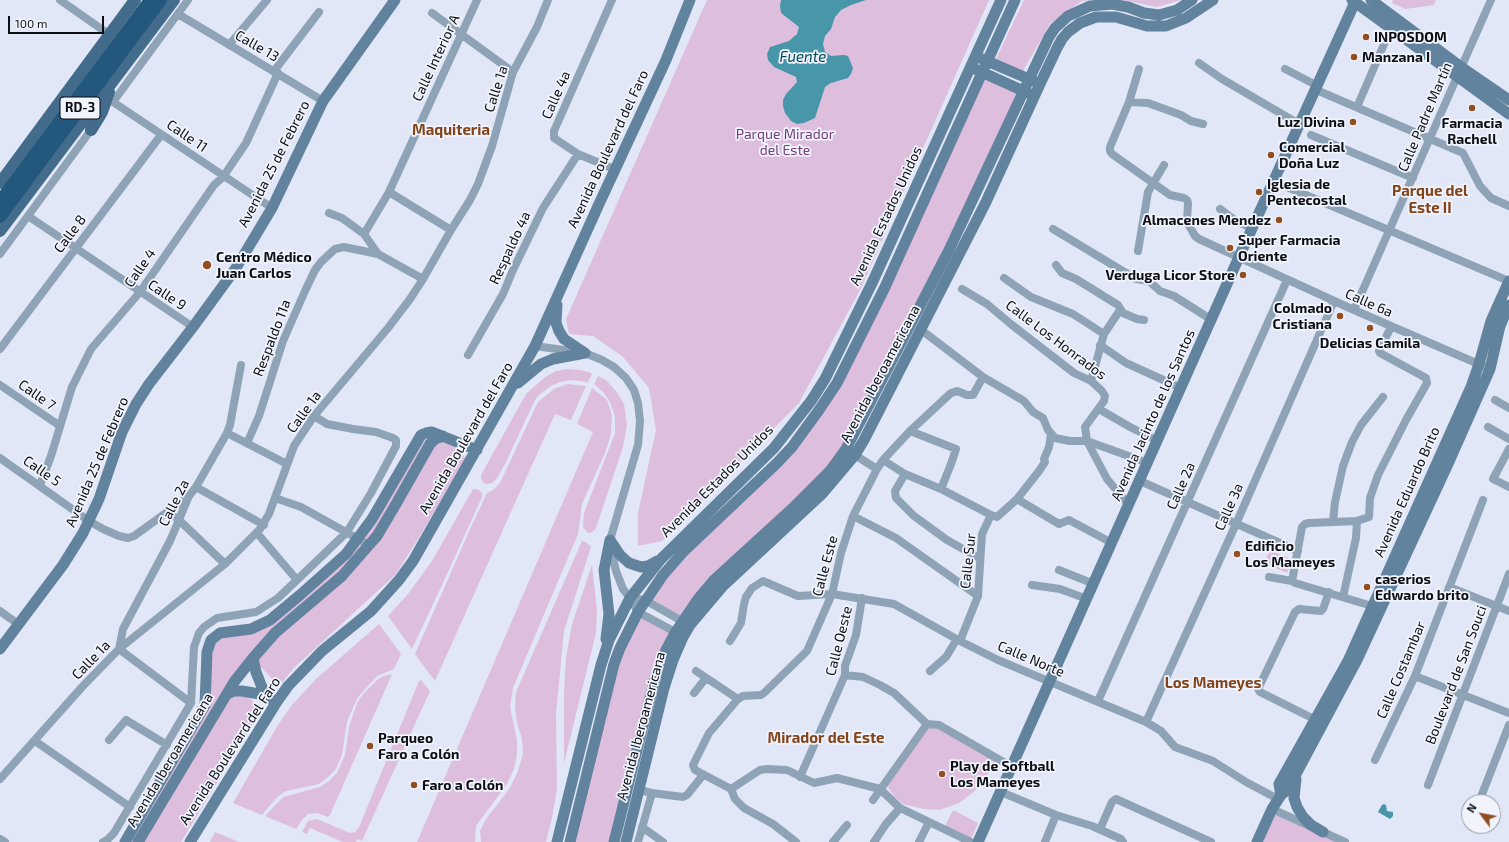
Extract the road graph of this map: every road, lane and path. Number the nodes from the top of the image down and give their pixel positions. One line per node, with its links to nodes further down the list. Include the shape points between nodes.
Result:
1 (60, 0): 25 (street)
2 (135, 0): 25 (main road)
3 (150, 0): 64 (highway, RD-3)
4 (161, 0): 70 (highway, RD-3)
5 (174, 0): 37 (main road)
6 (188, 0): 22 (street)
7 (267, 0): 26 (street)
8 (394, 0): 44 (street, Avenida 25 de Febrero)
9 (477, 0): 24 (street, Calle Interior A)
10 (548, 0): 34 (street, Calle 1a, via 537,27)
11 (612, 0): 55 (street, Calle 4a, via 554,131 554,138)
12 (690, 0): 57 (street, Avenida Boulevard del Faro, via 666,60)
13 (1001, 0): 27 (street, Avenida Estados Unidos)
14 (1015, 0): 28 (street, Avenida Estados Unidos)
15 (1192, 0): 38 (street, Avenida Iberoamericana, via 1178,10 1159,15 1112,4 1100,4 1079,10 1055,28)
16 (1213, 0): 39 (street, Avenida Iberoamericana, via 1186,18 1166,26 1147,26 1107,16 1080,23 1062,39)
17 (1371, 0): 36 (street)
18 (1491, 0): 36 (street, Calle Padre Martín)
19 (1354, 1): 23 (street); 40 (street, Avenida Jacinto de los Santos)
20 (319, 12): 33 (street, Calle 4)
21 (432, 13): 24 (street)
22 (178, 14): 26 (street, Calle 13); 45 (street)
23 (1391, 28): 36 (street); 47 (street)
24 (461, 33): 34 (street); 63 (street, Calle Interior A)
25 (110, 35): 60 (main road)
26 (229, 45): 33 (street, Calle 13)
27 (976, 56): 28 (street); 30 (street, Avenida Estados Unidos)
28 (987, 61): 35 (street, Avenida Estados Unidos); 38 (street)
29 (1199, 63): 50 (street)
30 (971, 67): 35 (street); 86 (street, Avenida Estados Unidos)
31 (1139, 69): 46 (street)
32 (1285, 69): 40 (street)
33 (276, 72): 44 (street, Calle 13); 58 (street, Calle 4, via 246,143)
34 (512, 72): 73 (street, Calle 1a, via 492,146 478,184)
35 (982, 72): 41 (street); 88 (street, Avenida Estados Unidos)
36 (1459, 72): 43 (street); 48 (street); 54 (street, Calle Padre Martín)
37 (119, 73): 45 (street); 51 (main road); 75 (main road)
38 (1029, 79): 39 (street); 41 (street, Avenida Iberoamericana)
39 (1040, 84): 42 (street, Avenida Iberoamericana)
40 (1315, 87): 47 (street); 50 (street, Avenida Jacinto de los Santos)
41 (1024, 91): 42 (street); 132 (street, Avenida Iberoamericana)
42 (1034, 96): 100 (street, Avenida Iberoamericana, via 985,204)
43 (1509, 100)
44 (323, 101): 66 (street, Avenida 25 de Febrero)
45 (113, 102): 53 (street, Calle 11)
46 (1129, 102): 49 (street, via 1148,103); 61 (street, via 1110,151)
47 (1357, 107): 54 (street)
48 (1509, 114)
49 (1203, 124)
50 (1299, 124): 71 (street, Avenida Jacinto de los Santos)
51 (91, 130): 69 (street)
52 (1311, 134): 59 (street)
53 (161, 135): 58 (street, Calle 11); 77 (street, Calle 8)
54 (1430, 139): 59 (street, Calle Padre Martín); 65 (street, via 1463,153 1480,186 1491,198)
55 (578, 154): 57 (street, Calle 4a); 106 (street, Respaldo 4a, via 543,208 503,294)
56 (1164, 165): 61 (street)
57 (614, 170): 91 (street, Avenida Boulevard del Faro)
58 (223, 177): 66 (street, Calle 11); 90 (street, Calle 4, via 214,185)
59 (1413, 178): 74 (street, Calle Padre Martín)
60 (0, 183)
61 (1152, 183): 78 (street, via 1148,192); 81 (street, Calle 6a, via 1170,195 1187,200 1187,222 1195,236)
62 (1287, 187): 74 (street)
63 (389, 192): 73 (street); 76 (street, Calle Interior A)
64 (0, 201)
65 (1509, 206)
66 (272, 208): 99 (street, Avenida 25 de Febrero, via 236,268)
67 (1220, 209): 71 (street, via 1236,221)
68 (329, 213): 76 (street, via 342,218)
69 (28, 216): 77 (street, Calle 9); 79 (street)
70 (0, 217)
71 (1252, 228): 81 (street, Avenida Jacinto de los Santos)
72 (1053, 229): 97 (street, via 1136,279 1150,281 1160,291 1174,296)
73 (451, 230): 84 (street, Calle 1a)
74 (1390, 231): 87 (street); 95 (street, Calle Padre Martín)
75 (0, 232)
76 (364, 234): 80 (street)
77 (75, 248): 90 (street, Calle 9); 104 (street, Calle 8)
78 (1138, 251)
79 (0, 254)
80 (378, 254): 84 (street, Respaldo 11a); 129 (street, Respaldo 11a, via 344,247 335,249 315,270 283,341 259,416)
81 (1239, 257): 85 (street, Calle 6a); 97 (street, Avenida Jacinto de los Santos)
82 (1056, 265): 94 (street, via 1059,271 1087,285 1118,305)
83 (1004, 278): 101 (street, via 1031,297 1073,314)
84 (423, 279): 119 (street, Calle 1a, via 388,328)
85 (1287, 280): 92 (street, Calle 6a); 148 (street, Calle 2a)
86 (873, 281): 88 (street); 167 (street, Avenida Estados Unidos, via 825,379 811,401 774,448)
87 (1509, 281): 107 (street, Avenida Eduardo Brito, via 1491,321)
88 (885, 287): 184 (street, Avenida Estados Unidos, via 837,383 796,441 777,463 684,551)
89 (962, 289): 111 (street, Calle Los Honrados, via 987,304 1074,373)
90 (140, 292): 99 (street, Calle 9); 120 (street, Calle 4, via 91,349 72,387)
91 (558, 298): 103 (street, Avenida Boulevard del Faro); 105 (street, via 558,331 564,339)
92 (1334, 301): 95 (street, Calle 6a); 158 (street, Calle 3a)
93 (1509, 305): 109 (street, Avenida Eduardo Brito, via 1500,326)
94 (1120, 310): 96 (street, via 1129,316); 101 (street)
95 (1354, 310): 98 (street, Calle 6a)
96 (1144, 320)
97 (1212, 320): 114 (street, Avenida Jacinto de los Santos)
98 (1391, 327): 107 (street, Calle 6a); 155 (street, via 1380,353 1428,381 1378,475 1370,498 1369,518)
99 (192, 328): 154 (street, Avenida 25 de Febrero, via 136,404 122,432)
100 (920, 329): 110 (street); 132 (street, Avenida Iberoamericana, via 864,440)
101 (1104, 334): 102 (street)
102 (1100, 345): 111 (street); 114 (street, via 1126,363)
103 (535, 346): 105 (street); 113 (street, Avenida Boulevard del Faro)
104 (0, 349)
105 (585, 353): 113 (street, via 541,364); 162 (street, via 614,366 634,390 638,403 638,445)
106 (468, 355)
107 (1479, 364): 109 (street, Calle 6a); 185 (street, Avenida Eduardo Brito)
108 (241, 365): 123 (street, Calle 2a)
109 (1490, 369): 223 (street, Avenida Eduardo Brito, via 1360,653)
110 (983, 377): 122 (street, Calle Este, via 973,395 958,391 951,393); 124 (street, via 1024,401 1033,412 1043,418)
111 (1091, 381): 118 (street, Calle Los Honrados, via 1105,396)
112 (0, 385): 120 (street, Calle 7)
113 (511, 388): 131 (street, Avenida Boulevard del Faro)
114 (1181, 388): 128 (street, Avenida Jacinto de los Santos)
115 (1383, 398): 156 (street, via 1361,425 1352,442 1343,466)
116 (1495, 400): 117 (street)
117 (1509, 408)
118 (1099, 409): 127 (street, via 1085,427); 128 (street)
119 (314, 416): 136 (street, Calle 1a, via 294,446); 159 (street, via 327,424 376,432 396,440 395,448)
120 (60, 426): 140 (street, Calle 4)
121 (1488, 427): 126 (street)
122 (910, 431): 134 (street, Calle Este); 143 (street, via 956,448 950,469)
123 (227, 433): 129 (street); 141 (street, Calle 2a)
124 (1051, 434): 127 (street, via 1059,439); 146 (street, via 1045,461)
125 (443, 436): 131 (street, Avenida Iberoamericana); 161 (street, Avenida Iberoamericana, via 432,432 421,435); 164 (street, Avenida Iberoamericana, via 430,444)
126 (1509, 439)
127 (1087, 441): 135 (street); 149 (street, via 1107,479)
128 (1158, 441): 135 (street, Avenida Jacinto de los Santos)
129 (247, 443): 136 (street)
130 (1509, 449): 142 (street, via 1493,479)
131 (477, 450): 212 (street, Avenida Boulevard del Faro, via 413,561 398,580 371,611 304,669)
132 (850, 452): 137 (street); 190 (street, Avenida Iberoamericana, via 822,494)
133 (0, 458): 140 (street, Calle 5)
134 (883, 460): 137 (street, Calle Este); 138 (street)
135 (1148, 463): 139 (street, Avenida Jacinto de los Santos)
136 (286, 464): 145 (street, Calle 1a)
137 (877, 469): 152 (street, Calle Este)
138 (905, 474): 143 (street); 166 (street, via 895,491 896,498 914,516 947,540)
139 (1140, 481): 148 (street); 149 (street, Avenida Jacinto de los Santos)
140 (40, 485): 154 (street, Calle 5)
141 (196, 487): 144 (street, Calle 2a); 157 (street)
142 (1509, 487)
143 (940, 489): 151 (street)
144 (190, 496): 150 (street); 153 (street, Calle 2a)
145 (275, 498): 157 (street, Calle 1a); 159 (street, via 301,507)
146 (1017, 499): 151 (street, via 997,517); 163 (street, via 1059,524 1069,520)
147 (1483, 500): 176 (street, Calle Costambar)
148 (1188, 502): 158 (street); 210 (street, Calle 2a)
149 (1129, 505): 163 (street, Avenida Jacinto de los Santos)
150 (166, 512): 153 (street); 154 (street, Calle 5, via 128,538 103,529)
151 (991, 515): 166 (street, Calle Sur, via 981,535)
152 (853, 516): 178 (street, Calle Este); 179 (street, via 896,538)
153 (178, 519): 168 (street); 196 (street, Calle 2a, via 170,541 123,629)
154 (89, 520): 191 (street, Avenida 25 de Febrero, via 84,533 63,565)
155 (1356, 521): 156 (street); 180 (street, via 1356,538)
156 (1333, 522): 165 (street, via 1305,524)
157 (264, 524): 160 (street, Calle 1a)
158 (1236, 524): 165 (street); 215 (street, Calle 3a)
159 (347, 532): 161 (street); 172 (street)
160 (257, 533): 168 (street, Calle 1a); 172 (street)
161 (359, 538): 164 (street); 247 (street, Avenida Iberoamericana, via 346,554 270,620 251,629 220,633 211,640 207,652 205,705 200,717)
162 (610, 540): 167 (street, via 629,563 641,567); 181 (street, via 616,572); 198 (street, via 604,570 609,614)
163 (1112, 543): 174 (street, Avenida Jacinto de los Santos)
164 (369, 545): 197 (street, Avenida Iberoamericana, via 342,576 275,633)
165 (1298, 552): 173 (street)
166 (979, 558): 179 (street, Calle Sur)
167 (661, 559): 181 (street, Avenida Estados Unidos)
168 (225, 564): 196 (street, Calle 1a)
169 (1059, 570): 174 (street)
170 (1509, 574): 186 (street, Boulevard de San Souci)
171 (1269, 577): 173 (street)
172 (298, 580): 211 (street, via 278,598 256,612 217,618 204,627 194,646)
173 (1292, 581): 177 (street)
174 (1094, 584): 183 (street, Avenida Jacinto de los Santos)
175 (1032, 585): 183 (street, via 1060,589)
176 (1449, 587): 186 (street); 202 (street, Calle Costambar)
177 (1329, 592): 180 (street); 214 (street, via 1321,611 1299,609 1295,612 1258,689)
178 (832, 594): 182 (street, Calle Norte); 194 (street, Calle Norte, via 798,596 760,582 751,588 746,597 741,623); 209 (street, Calle Este, via 806,652 764,693)
179 (978, 596): 193 (street, Calle Sur)
180 (1343, 597): 185 (street)
181 (630, 598): 184 (street); 189 (street); 198 (street, Avenida Estados Unidos, via 609,640)
182 (862, 598): 193 (street, Calle Norte, via 897,605); 201 (street, Calle Oeste, via 856,635 845,666)
183 (1087, 599): 204 (street, Avenida Jacinto de los Santos)
184 (645, 600): 189 (street, Avenida Estados Unidos); 190 (street)
185 (1372, 606): 214 (street, Avenida Eduardo Brito, via 1348,661)
186 (1496, 606): 187 (street); 208 (street, Boulevard de San Souci)
187 (1509, 610)
188 (0, 611): 191 (street)
189 (638, 612): 192 (street); 251 (street, Avenida Estados Unidos, via 614,664)
190 (686, 623): 192 (street, Avenida Iberoamericana)
191 (18, 624): 195 (street, Avenida 25 de Febrero)
192 (679, 635): 230 (street, Avenida Iberoamericana); 252 (street, Avenida Iberoamericana, via 666,650 654,682)
193 (958, 640): 200 (street, Calle Sur, via 946,657); 204 (street, Calle Norte)
194 (730, 641)
195 (0, 649)
196 (119, 649): 211 (street); 219 (street, Calle 1a)
197 (253, 658): 206 (street, Avenida Iberoamericana); 207 (street)
198 (601, 665): 250 (street, Avenida Estados Unidos)
199 (696, 671): 203 (street)
200 (930, 671)
201 (845, 675): 216 (street, via 863,676 894,693); 225 (street, Calle Oeste)
202 (1415, 676): 208 (street); 221 (street, Calle Costambar)
203 (706, 678): 205 (street); 209 (street)
204 (1049, 682): 210 (street, Calle Norte); 222 (street, Avenida Jacinto de los Santos)
205 (694, 693)
206 (227, 694): 207 (street, Avenida Iberoamericana, via 242,691); 248 (street, Avenida Iberoamericana)
207 (265, 695): 212 (street, Avenida Iberoamericana)
208 (1462, 695): 213 (street); 227 (street, Boulevard de San Souci)
209 (738, 699): 224 (street, via 709,733 698,753 693,768)
210 (1098, 701): 215 (street, Calle Norte)
211 (191, 703): 220 (street)
212 (276, 703): 249 (street, Avenida Boulevard del Faro)
213 (1509, 714)
214 (1316, 720): 235 (street, Avenida Eduardo Brito, via 1279,784)
215 (1146, 722): 235 (street, Calle Norte, via 1161,731 1175,747 1213,760)
216 (927, 724): 222 (street, via 939,725); 229 (street)
217 (1509, 725): 233 (street)
218 (109, 740): 220 (street, via 126,720)
219 (35, 741): 226 (street, Calle 1a); 236 (street)
220 (167, 745): 236 (street)
221 (1375, 760)
222 (1012, 767): 231 (street, Avenida Jacinto de los Santos)
223 (1299, 769): 235 (street, Avenida Eduardo Brito, via 1288,789); 243 (street, via 1294,790 1297,807 1311,825)
224 (703, 775): 228 (street); 232 (street, via 683,797)
225 (800, 777): 228 (street, via 786,770 763,769); 229 (street, via 814,783 836,778)
226 (0, 779)
227 (1428, 785)
228 (731, 789): 256 (street, via 742,806 774,824)
229 (880, 789): 234 (street); 237 (street)
230 (639, 790): 232 (street); 253 (street, Avenida Iberoamericana)
231 (1001, 792): 238 (street); 261 (street, Avenida Jacinto de los Santos)
232 (652, 793): 241 (street)
233 (1482, 794)
234 (873, 800)
235 (1277, 801): 243 (street, Calle Norte); 265 (street, Avenida Eduardo Brito)
236 (130, 807): 246 (street, via 114,834)
237 (900, 808): 239 (street); 258 (street)
238 (1056, 815): 242 (street); 262 (street)
239 (929, 822): 259 (street); 260 (street)
240 (847, 825): 257 (street)
241 (642, 827): 254 (street); 255 (street)
242 (1100, 829): 263 (street); 264 (street, via 1112,802 1116,799)
243 (1322, 832): 266 (street, Calle Norte)
244 (0, 839): 245 (street)
245 (5, 842)
246 (103, 842)
247 (125, 842)
248 (138, 842)
249 (190, 842)
250 (557, 842)
251 (570, 842)
252 (614, 842)
253 (626, 842)
254 (638, 842)
255 (663, 842)
256 (796, 842)
257 (832, 842)
258 (874, 842)
259 (919, 842)
260 (971, 842)
261 (978, 842)
262 (1045, 842)
263 (1124, 842)
264 (1211, 842)
265 (1257, 842)
266 (1345, 842)

